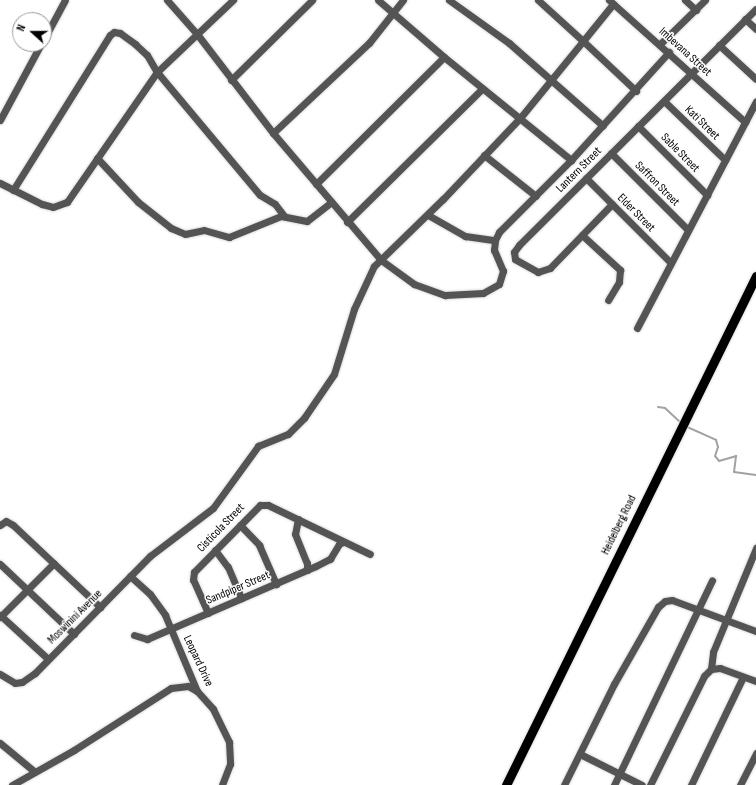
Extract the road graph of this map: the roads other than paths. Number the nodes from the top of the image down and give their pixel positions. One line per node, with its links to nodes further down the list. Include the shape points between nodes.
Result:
1 (65, 0): 16 (street)
2 (167, 0): 18 (street)
3 (233, 0): 18 (street)
4 (312, 0): 28 (street)
5 (378, 0): 14 (street)
6 (403, 0): 14 (street)
7 (449, 0): 29 (street, via 509,43)
8 (538, 0): 19 (street)
9 (685, 0): 13 (street)
10 (705, 0): 13 (street)
11 (611, 2): 19 (street, Moswinini Avenue); 20 (street, Imbevana Street)
12 (756, 9): 15 (street, Lantern Street)
13 (696, 10): 20 (street)
14 (392, 14): 24 (street); 39 (street, via 355,57)
15 (745, 19): 17 (street); 21 (street, Lantern Street)
16 (52, 24)
17 (756, 29)
18 (197, 34): 25 (street); 28 (street)
19 (583, 41): 29 (street, Moswinini Avenue); 31 (street)
20 (660, 44): 23 (street, Imbevana Street)
21 (719, 45): 26 (street, Lantern Street); 27 (street)
22 (37, 52): 35 (street)
23 (669, 52): 26 (street, Imbevana Street); 31 (street)
24 (444, 57): 30 (street); 47 (street)
25 (157, 72): 42 (street); 48 (street, via 147,55 135,44 120,33 114,32 110,35); 54 (street, via 260,195 275,204)
26 (692, 73): 33 (street, Lantern Street); 36 (street, Imbevana Street)
27 (756, 79)
28 (231, 80): 39 (street)
29 (552, 80): 34 (street, Moswinini Avenue); 37 (street)
30 (482, 89): 34 (street); 55 (street)
31 (636, 91): 37 (street)
32 (756, 100): 36 (street)
33 (664, 101): 38 (street, Lantern Street); 44 (street, Kati Street)
34 (520, 118): 41 (street, Moswinini Avenue); 43 (street)
35 (0, 120)
36 (745, 122): 44 (street)
37 (603, 126): 43 (street)
38 (638, 126): 40 (street, Lantern Street); 49 (street, Sable Street)
39 (273, 133): 47 (street)
40 (611, 154): 45 (street, Lantern Street); 56 (street, Saffron Street)
41 (484, 155): 50 (street); 53 (street, Moswinini Avenue)
42 (97, 158): 48 (street, via 74,196 60,206 42,204); 54 (street, via 138,202 178,232 204,230 229,237)
43 (571, 160): 50 (street)
44 (725, 160): 49 (street)
45 (586, 178): 52 (street, Elder Street); 57 (street, Lantern Street, via 519,245 514,252 515,259 538,272 550,268)
46 (0, 183): 48 (street)
47 (316, 184): 51 (street)
48 (13, 190)
49 (707, 195): 56 (street)
50 (536, 196): 58 (street, via 507,223)
51 (331, 202): 54 (street, via 307,220); 55 (street)
52 (612, 204): 57 (street, Lantern Street); 60 (street, Elder Street)
53 (428, 215): 58 (street, via 465,236); 59 (street, Moswinini Avenue)
54 (284, 216)
55 (347, 222): 59 (street)
56 (688, 230): 60 (street)
57 (582, 235): 62 (street, via 620,270 619,282)
58 (495, 240): 59 (street, via 496,257 503,271 502,278 495,288 483,293 463,296 431,292 414,284)
59 (381, 260): 74 (street, Moswinini Avenue, via 370,272 354,310 334,374 304,418 288,434 258,446 213,508 159,548)
60 (671, 263): 63 (street)
61 (756, 276): 101 (main road, Heidelberg Road)
62 (608, 300)
63 (637, 328)
64 (298, 519): 66 (street, Cisticola Street, via 264,504 257,507); 67 (street, Cisticola Street); 73 (street, via 295,534 307,563)
65 (0, 525): 71 (street, via 6,521 13,525)
66 (240, 525): 69 (street, Cisticola Street); 76 (street, via 259,544)
67 (343, 542): 70 (street, Cisticola Street); 73 (street, Sandpiper Street, via 330,559)
68 (756, 548): 83 (street)
69 (215, 550): 78 (street, via 228,567); 81 (street, Cisticola Street, via 197,568 193,576)
70 (370, 554)
71 (54, 563): 77 (street); 79 (street)
72 (0, 564): 77 (street)
73 (307, 570): 76 (street, Sandpiper Street)
74 (130, 576): 79 (street, Moswinini Avenue); 84 (street, Leopard Drive, via 157,603)
75 (712, 580): 80 (street)
76 (276, 584): 78 (street, Sandpiper Street)
77 (28, 590): 82 (street); 86 (street)
78 (241, 598): 81 (street, Sandpiper Street)
79 (100, 607): 86 (street, Moswinini Avenue)
80 (700, 610): 83 (street); 96 (street, via 672,600 658,606 614,684); 98 (street)
81 (208, 613): 84 (street, Sandpiper Street)
82 (0, 616): 88 (street)
83 (727, 620): 85 (street); 89 (street, via 712,652)
84 (171, 628): 87 (street, Sandpiper Street, via 147,639); 93 (street, Leopard Drive)
85 (756, 631)
86 (74, 634): 88 (street, Moswinini Avenue)
87 (134, 635)
88 (48, 659): 90 (street, Moswinini Avenue, via 22,682 9,680)
89 (711, 669): 91 (street, via 720,668); 105 (street, via 704,676)
90 (0, 674)
91 (743, 676): 92 (street); 106 (street)
92 (756, 681)
93 (197, 691): 97 (street, via 188,686 171,688); 100 (street, Leopard Drive, via 213,709 229,742 230,764)
94 (0, 743): 97 (street)
95 (756, 753): 107 (street)
96 (580, 754): 98 (street); 102 (street)
97 (35, 772): 99 (street)
98 (619, 774): 103 (street); 104 (street)
99 (12, 785)
100 (222, 785)
101 (506, 785)
102 (564, 785)
103 (614, 785)
104 (642, 785)
105 (650, 785)
106 (691, 785)
107 (740, 785)

